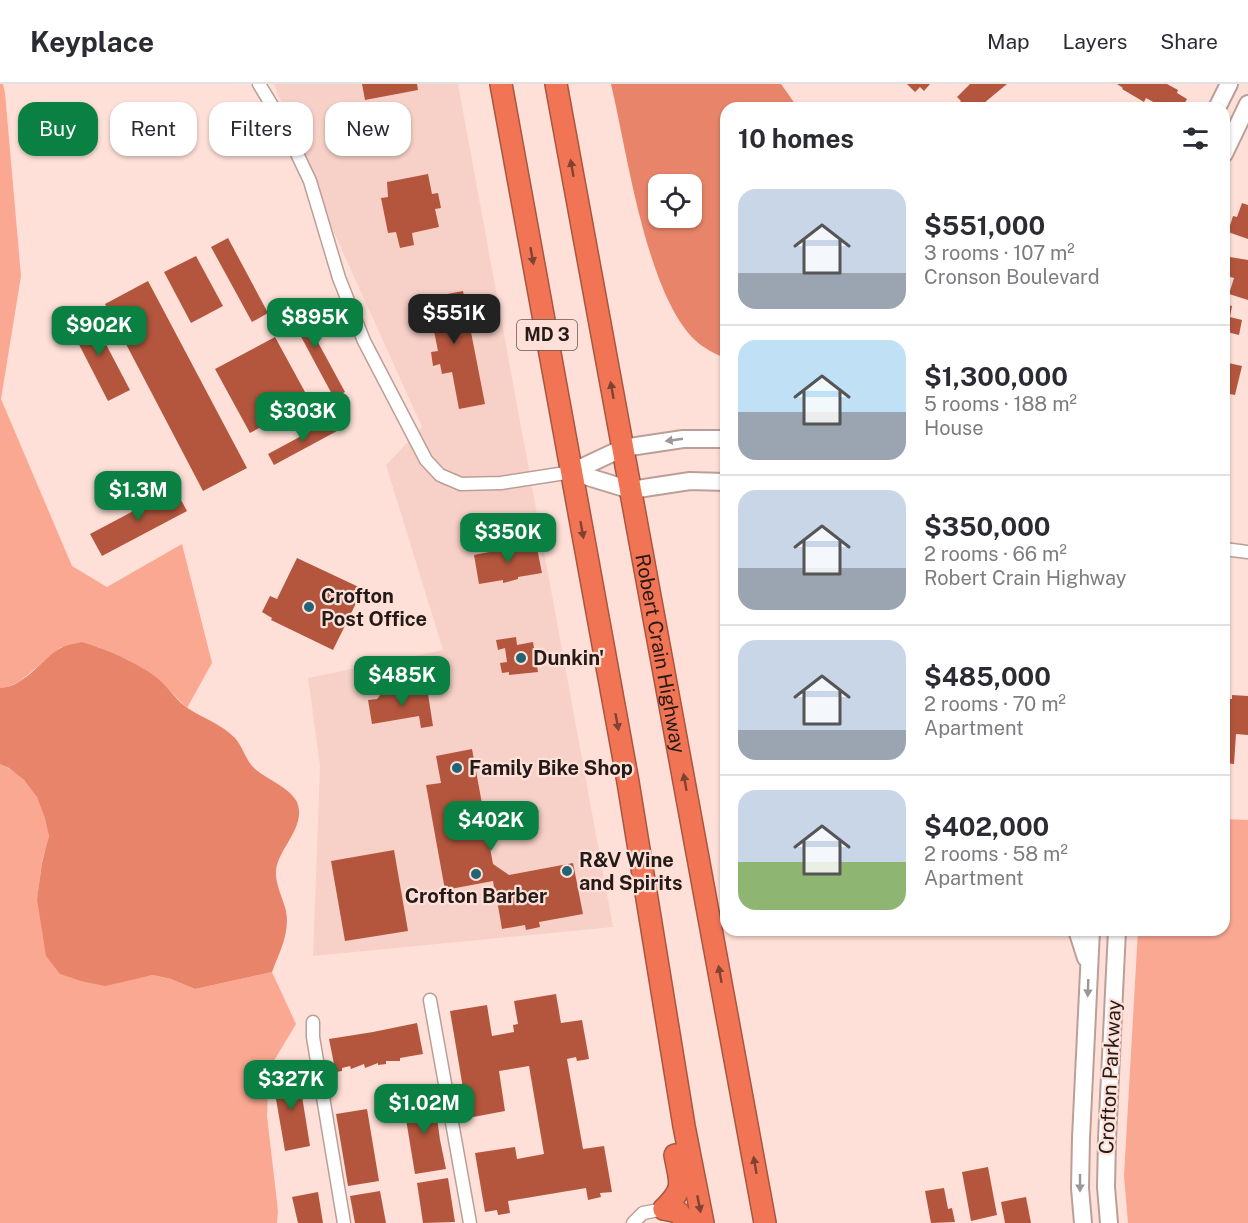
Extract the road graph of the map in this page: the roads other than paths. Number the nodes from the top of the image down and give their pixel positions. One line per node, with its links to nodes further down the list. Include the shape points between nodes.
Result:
1 (259, 84): 10 (street, via 306,173 364,341 426,460 440,475 461,484 501,483)
2 (501, 84): 10 (highway, MD 3, one-way to 10)
3 (556, 84): 9 (highway, Robert Crain Highway / MD 3, one-way to 3)
4 (1229, 84): 5 (street)
5 (1220, 102)
6 (1248, 104): 7 (street)
7 (1230, 142)
8 (720, 439): 9 (street, one-way to 9, via 683,439)
9 (623, 448): 10 (street); 12 (highway, Robert Crain Highway / MD 3)
10 (572, 472): 12 (street); 15 (highway, MD 3, one-way to 15)
11 (720, 482): 12 (street, via 690,481)
12 (631, 490): 28 (highway, Robert Crain Highway / MD 3, one-way to 12)
13 (1230, 550): 14 (street)
14 (1248, 552)
15 (652, 928): 22 (highway, via 660,1068 680,1183 678,1196); 27 (highway, MD 3, one-way to 27)
16 (1079, 936): 19 (street)
17 (1091, 936): 19 (street, Crofton Parkway)
18 (1117, 936): 30 (street, Crofton Parkway, via 1107,1139)
19 (1089, 965): 29 (street, Crofton Parkway, one-way to 29, via 1080,1188)
20 (430, 999): 24 (street)
21 (313, 1022): 23 (street)
22 (664, 1209): 25 (street, via 642,1213); 26 (highway, via 678,1212)
23 (344, 1223)
24 (470, 1223)
25 (633, 1223)
26 (687, 1223)
27 (703, 1223)
28 (765, 1223)
29 (1083, 1223)
30 (1109, 1223)

